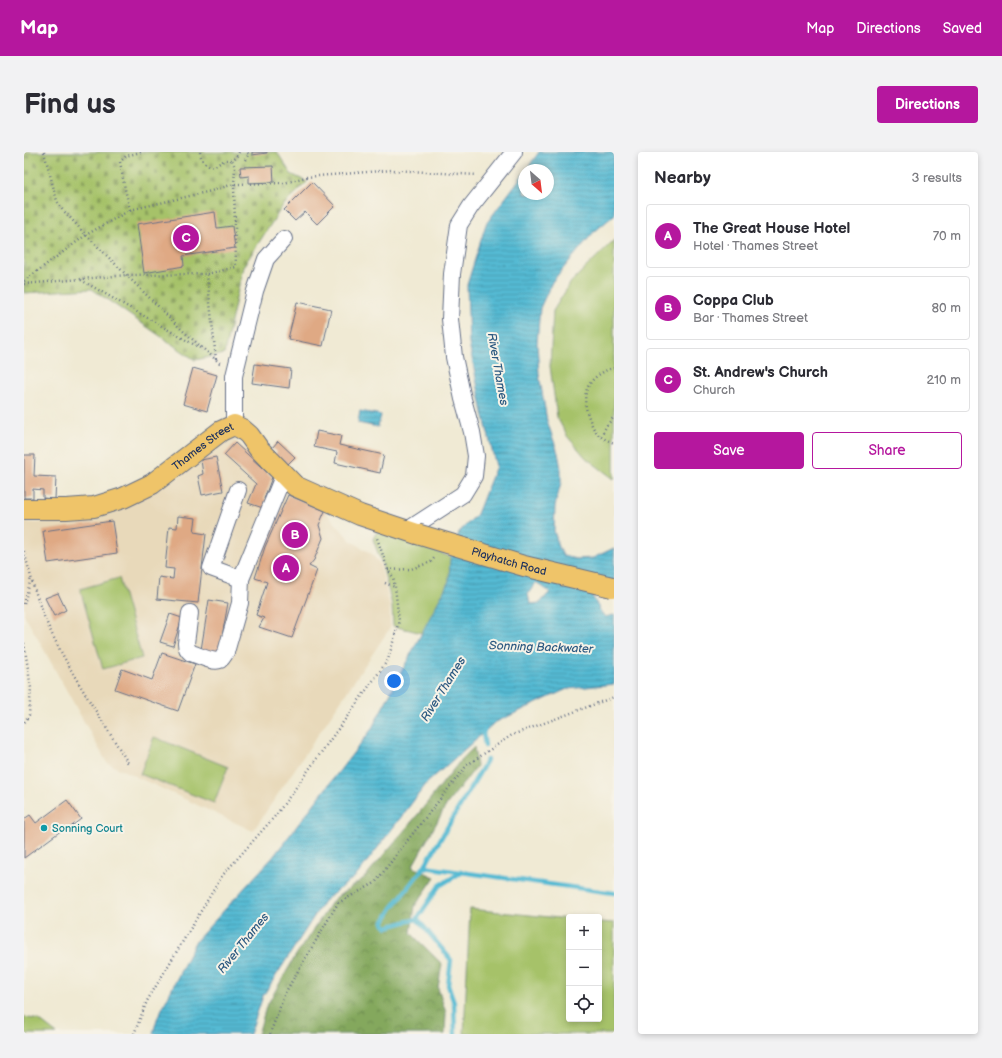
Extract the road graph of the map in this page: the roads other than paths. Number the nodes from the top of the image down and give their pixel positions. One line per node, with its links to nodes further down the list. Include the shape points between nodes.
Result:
1 (514, 152): 7 (lane, via 459,225 452,274 450,319 454,357 472,432 476,456 474,476 463,494)
2 (284, 239): 3 (lane, via 266,259 255,291 234,376)
3 (234, 425): 4 (main road, Thames Street, via 249,435); 6 (main road, Thames Street, via 221,431 152,484 123,498 94,507)
4 (284, 474): 7 (main road, Thames Street, via 295,486 352,512); 8 (lane)
5 (238, 490): 8 (lane, via 211,568)
6 (24, 509)
7 (411, 533): 9 (main road, Playhatch Road, bridge, via 524,566)
8 (241, 579): 10 (lane, via 240,603 223,658 214,661 188,651 186,643)
9 (613, 587)
10 (190, 613)

